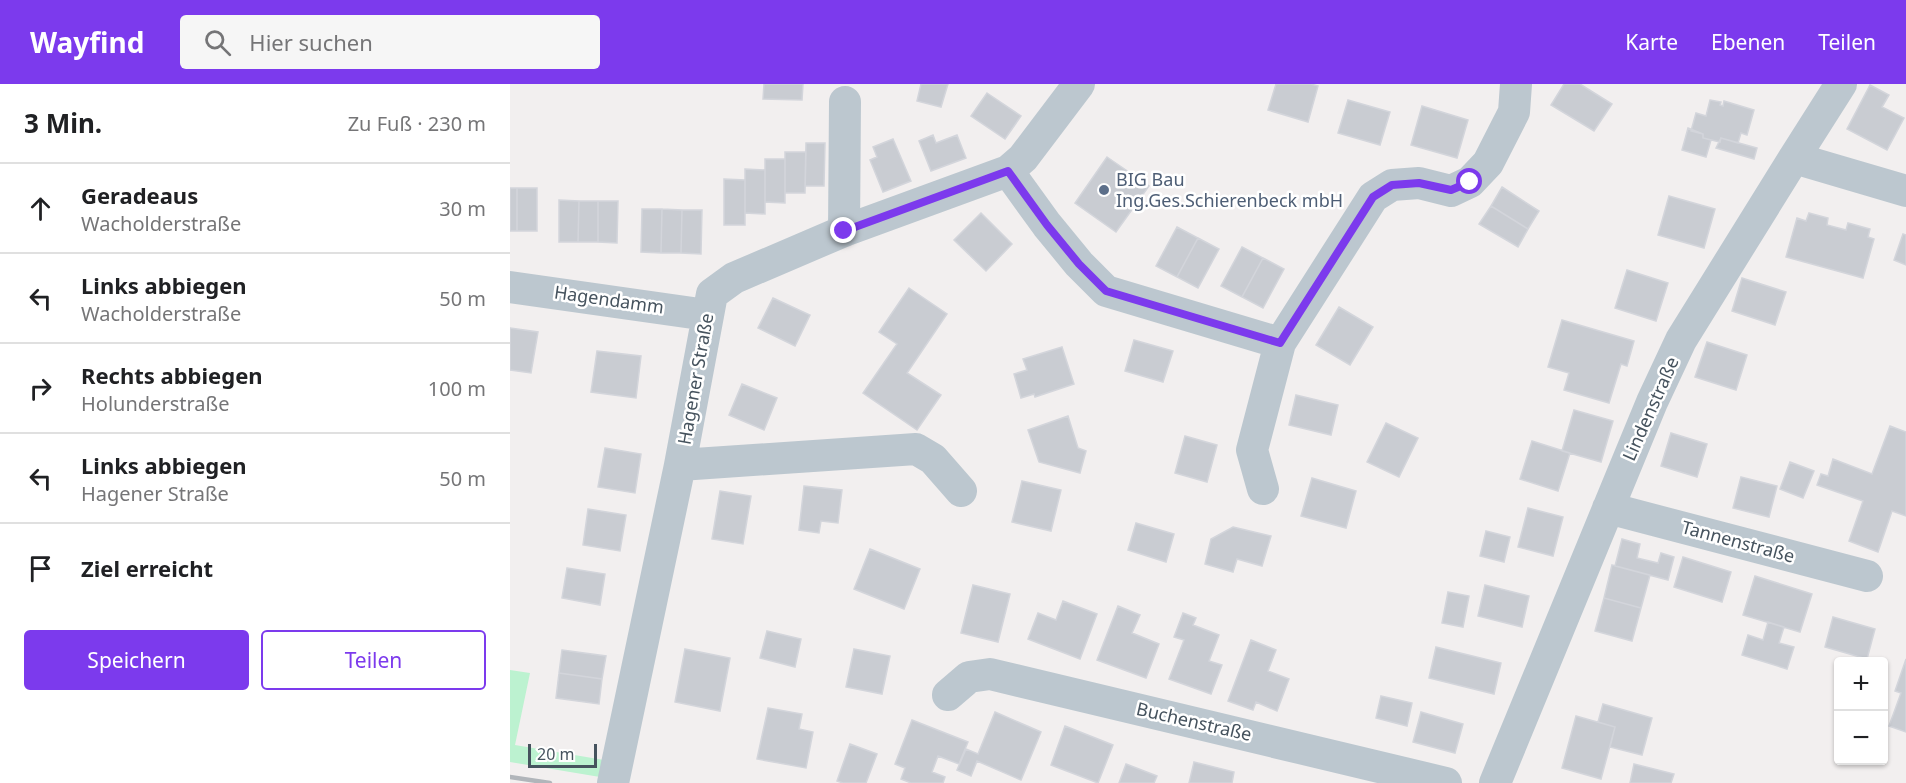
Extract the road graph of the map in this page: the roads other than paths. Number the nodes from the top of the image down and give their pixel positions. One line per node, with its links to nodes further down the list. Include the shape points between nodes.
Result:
1 (1079, 84): 6 (street, Hagener Straße, via 1023,158)
2 (1516, 84): 11 (street, via 1514,112 1488,163 1470,182 1451,190 1419,183 1392,185 1373,197)
3 (1841, 84): 5 (street, Lindenstraße)
4 (845, 102): 8 (street)
5 (1794, 158): 7 (street); 15 (street, Lindenstraße, via 1682,340)
6 (1008, 171): 8 (street, Hagener Straße); 11 (street, via 1060,241 1106,291)
7 (1906, 191)
8 (844, 231): 10 (street, Hagener Straße, via 734,278 712,294)
9 (510, 286): 10 (street, Hagendamm)
10 (707, 315): 12 (street, Hagener Straße)
11 (1280, 343): 13 (street, via 1252,450)
12 (680, 465): 14 (street, Hagener Straße, via 916,449 933,459); 18 (street, Hagener Straße)
13 (1263, 489)
14 (961, 491)
15 (1608, 508): 16 (street, Tannenstraße); 20 (street, Lindenstraße)
16 (1867, 576)
17 (948, 695): 19 (street, Buchenstraße, via 969,677 990,674)
18 (613, 783)
19 (1446, 783)
20 (1494, 783)

